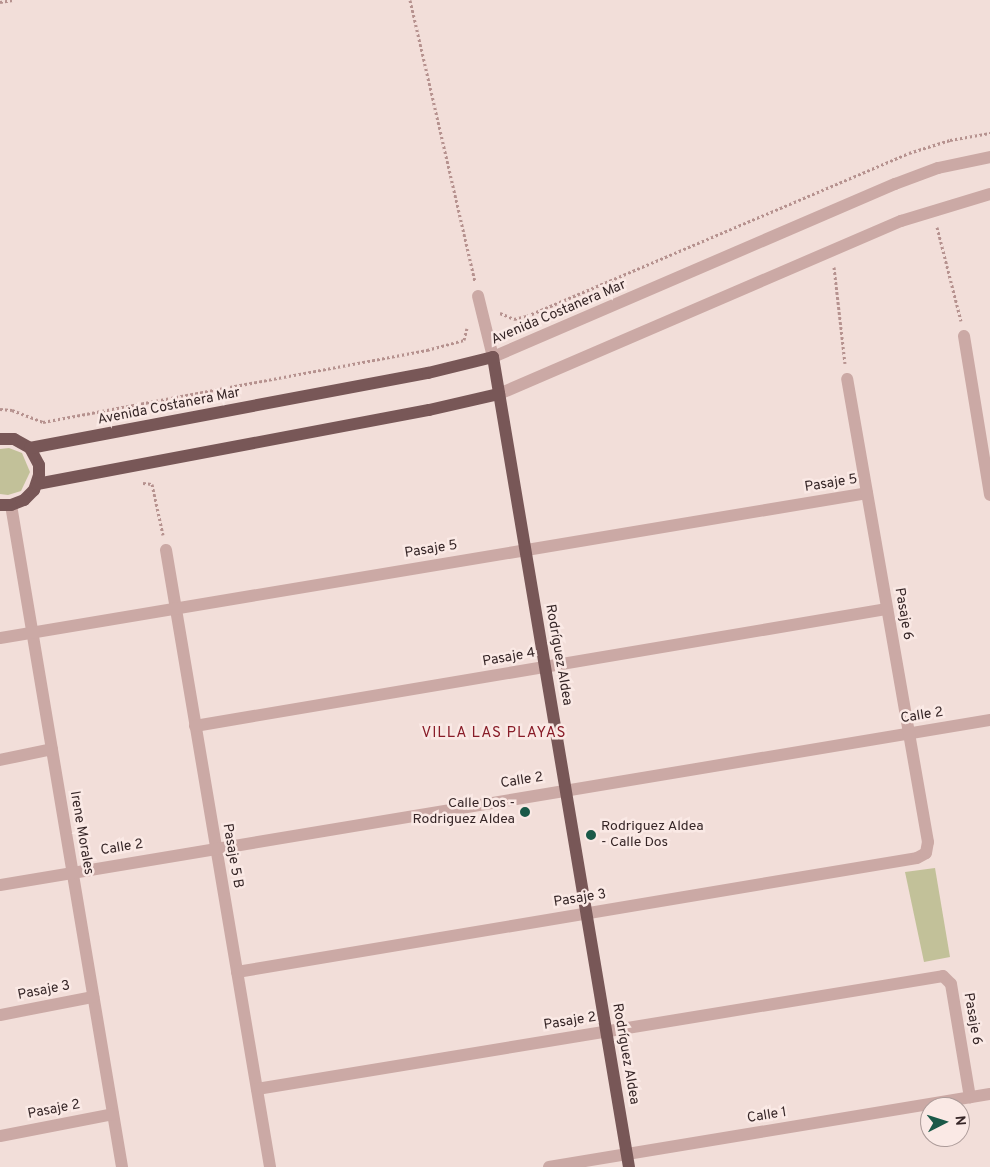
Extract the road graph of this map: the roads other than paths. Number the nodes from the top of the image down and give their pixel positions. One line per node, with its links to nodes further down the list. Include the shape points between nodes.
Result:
1 (990, 156): 5 (street, Avenida Costanera Mar, via 938,168 895,184)
2 (990, 194): 7 (street, via 932,210)
3 (478, 296): 5 (street, Rodríguez Aldea)
4 (964, 336): 12 (street)
5 (493, 357): 7 (main road, Rodríguez Aldea); 9 (main road, Avenida Costanera Mar, via 428,373)
6 (847, 379): 11 (street, Pasaje 6)
7 (499, 394): 10 (main road); 15 (main road, Rodríguez Aldea)
8 (0, 439): 9 (main road, via 14,439)
9 (30, 448): 10 (main road, via 39,465)
10 (37, 484): 13 (main road, via 24,500)
11 (867, 493): 15 (street, Pasaje 5); 17 (street, Pasaje 6)
12 (990, 495)
13 (5, 505): 18 (street, Irene Morales)
14 (166, 550): 16 (street, Pasaje 5 B)
15 (525, 550): 16 (street, Pasaje 5); 20 (main road, Rodríguez Aldea)
16 (175, 608): 18 (street, Pasaje 5); 22 (street, Pasaje 5 B)
17 (887, 609): 20 (street, Pasaje 4); 23 (street, Pasaje 6)
18 (32, 632): 19 (street, Pasaje 5); 24 (street, Irene Morales)
19 (0, 638)
20 (545, 667): 22 (street, Pasaje 4); 26 (main road, Rodríguez Aldea)
21 (990, 720): 23 (street, Calle 2)
22 (195, 726): 27 (street, Pasaje 5 B)
23 (909, 733): 26 (street, Calle 2); 28 (street, Pasaje 6, via 928,842)
24 (52, 749): 25 (street); 29 (street, Irene Morales)
25 (0, 760)
26 (566, 789): 27 (street, Calle 2); 31 (main road, Rodríguez Aldea)
27 (216, 847): 29 (street, Calle 2); 32 (street, Pasaje 5 B)
28 (926, 853): 31 (street, Pasaje 3, via 917,858)
29 (72, 871): 30 (street, Calle 2); 34 (street, Irene Morales)
30 (0, 885)
31 (586, 913): 32 (street, Pasaje 3); 36 (main road, Rodríguez Aldea)
32 (237, 972): 37 (street, Pasaje 5 B)
33 (946, 977): 36 (street, Pasaje 2); 39 (street, Pasaje 6, via 951,984)
34 (93, 997): 35 (street, Pasaje 3); 41 (street, Irene Morales)
35 (0, 1015)
36 (606, 1031): 37 (street, Pasaje 2); 43 (main road, Rodríguez Aldea)
37 (257, 1089): 45 (street, Pasaje 5 B)
38 (990, 1094): 39 (street, Calle 1)
39 (970, 1097)
40 (920, 1106): 43 (street, Calle 1)
41 (113, 1114): 42 (street, Pasaje 2); 44 (street, Irene Morales)
42 (0, 1136)
43 (628, 1161): 46 (street, Calle 1)
44 (122, 1167)
45 (270, 1167)
46 (549, 1167)

